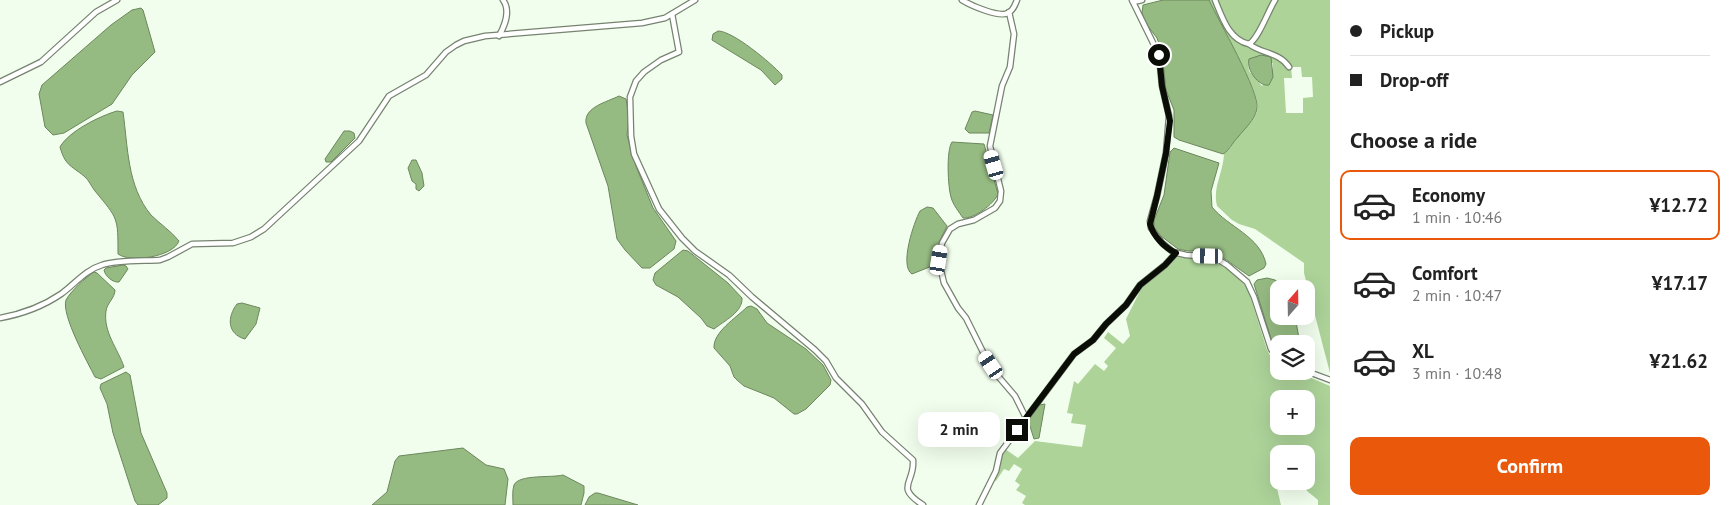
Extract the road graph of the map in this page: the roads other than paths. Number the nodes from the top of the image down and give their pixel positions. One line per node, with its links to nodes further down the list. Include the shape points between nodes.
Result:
1 (117, 0): 15 (street, via 96,12 41,62)
2 (503, 0): 12 (street, via 507,15)
3 (695, 0): 11 (street)
4 (962, 0): 10 (street, via 987,10)
5 (1017, 0): 10 (street)
6 (1142, 0): 9 (street)
7 (1215, 0): 13 (street, via 1232,33 1238,40)
8 (1275, 0): 13 (street, via 1256,38)
9 (1133, 1): 16 (street, via 1159,55 1169,116 1166,153 1150,224 1162,243)
10 (1009, 12): 21 (street, via 1014,34 1010,67 1002,86 990,146 1001,191 1000,201 995,208 974,220 950,229 942,243 939,262 944,283 985,356 1015,396)
11 (672, 14): 12 (street, via 642,23); 22 (street, via 678,52 648,68 636,82 630,97 634,154 658,209 695,251 729,275 824,359 882,432 913,460 907,488 910,495)
12 (499, 36): 17 (street, via 469,39 456,45 426,75 392,94 352,149 256,235 233,243 192,244 160,260 102,265 86,272 45,304)
13 (1249, 44): 14 (street, via 1278,56)
14 (1289, 67)
15 (0, 82)
16 (1176, 253): 18 (street, via 1214,257 1247,282); 21 (street, via 1140,285 1093,340 1074,354)
17 (0, 318)
18 (1270, 346)
19 (1315, 374): 20 (street)
20 (1330, 380)
21 (1026, 418): 23 (street, via 1000,453 996,471)
22 (923, 505)
23 (979, 505)

